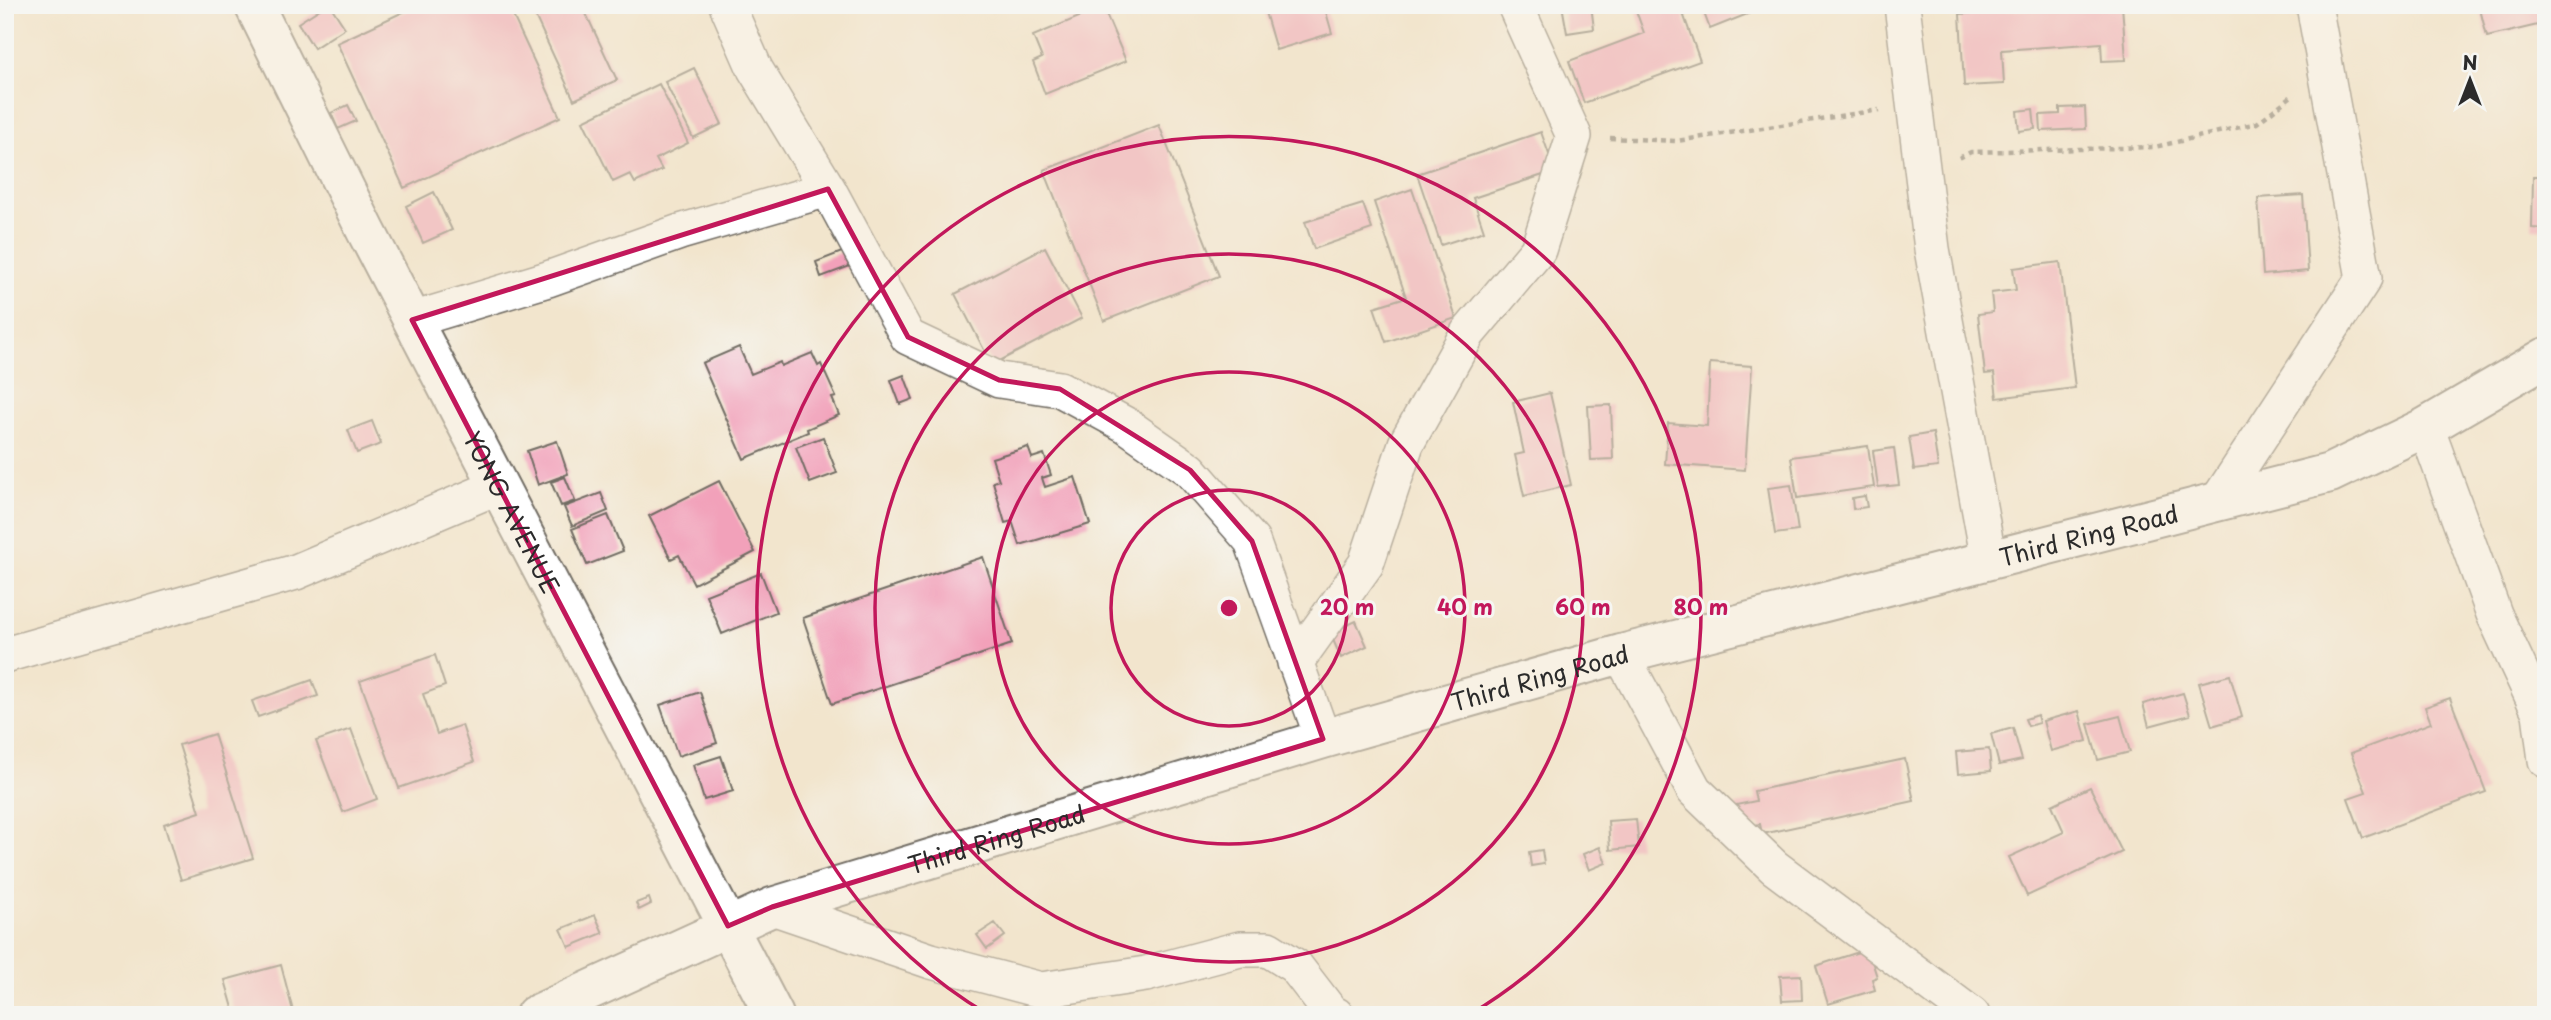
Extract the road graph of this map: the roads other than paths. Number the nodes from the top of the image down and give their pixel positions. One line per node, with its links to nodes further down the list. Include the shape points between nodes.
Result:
1 (254, 5): 7 (street, YONG AVENUE)
2 (727, 5): 6 (street, via 755,69)
3 (1515, 5): 15 (street, via 1574,136 1538,250 1468,333 1406,444 1366,564)
4 (1902, 5): 12 (street, via 1933,248)
5 (2314, 5): 11 (street, via 2364,278)
6 (828, 188): 7 (street); 15 (street, via 908,337 999,380 1060,389 1126,425 1191,470 1252,541)
7 (412, 320): 10 (street, YONG AVENUE)
8 (2546, 357): 9 (street, Third Ring Road)
9 (2427, 427): 11 (street, Third Ring Road, via 2330,473); 17 (street, via 2494,614 2540,713)
10 (499, 486): 14 (street, via 296,572); 19 (street, YONG AVENUE)
11 (2217, 502): 12 (street, Third Ring Road)
12 (1989, 561): 13 (street, Third Ring Road)
13 (1621, 654): 16 (street, Third Ring Road); 23 (street, via 1693,790 1774,867)
14 (5, 655)
15 (1295, 663): 16 (street)
16 (1323, 739): 18 (street, Third Ring Road)
17 (2546, 760)
18 (772, 907): 19 (street, Third Ring Road); 22 (street, via 931,961 1041,990 1146,974 1240,949 1268,949 1295,966)
19 (728, 926): 20 (street, Third Ring Road); 21 (street, YONG AVENUE)
20 (535, 1015)
21 (774, 1015)
22 (1335, 1015)
23 (1972, 1015)

